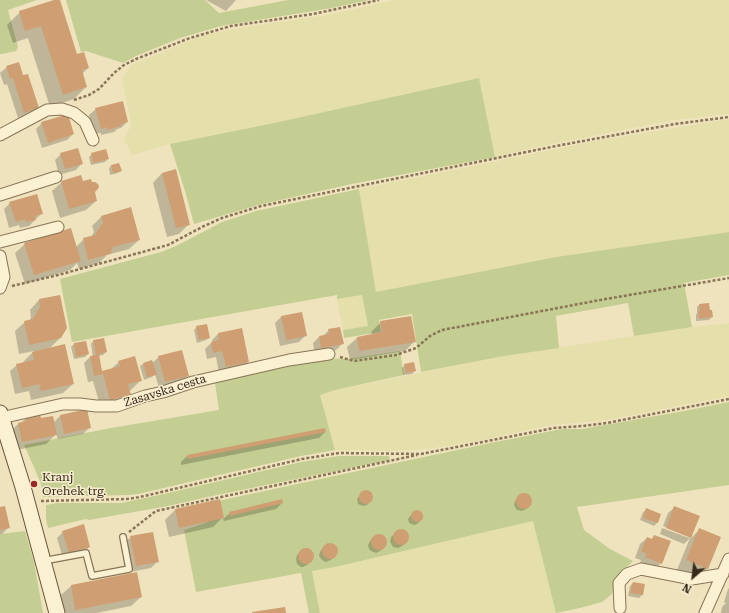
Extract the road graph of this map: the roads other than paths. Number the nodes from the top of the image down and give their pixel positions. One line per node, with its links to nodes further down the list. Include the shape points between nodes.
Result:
1 (0, 135): 2 (street, via 47,110 62,109 74,113 85,122)
2 (93, 140)
3 (56, 177): 4 (street)
4 (0, 195)
5 (58, 227): 6 (street)
6 (0, 242)
7 (0, 256): 8 (street)
8 (4, 288)
9 (329, 354): 10 (street, Zasavska cesta, via 289,360 193,382 117,406 63,404)
10 (1, 415): 13 (street, Zasavska cesta)
11 (123, 537): 13 (lane, via 129,569 92,576 86,553)
12 (729, 559): 14 (street)
13 (43, 561): 16 (street, Zasavska cesta)
14 (723, 574): 15 (street, via 692,579 641,569 627,574 620,583); 17 (street)
15 (620, 608)
16 (56, 613)
17 (705, 613)

